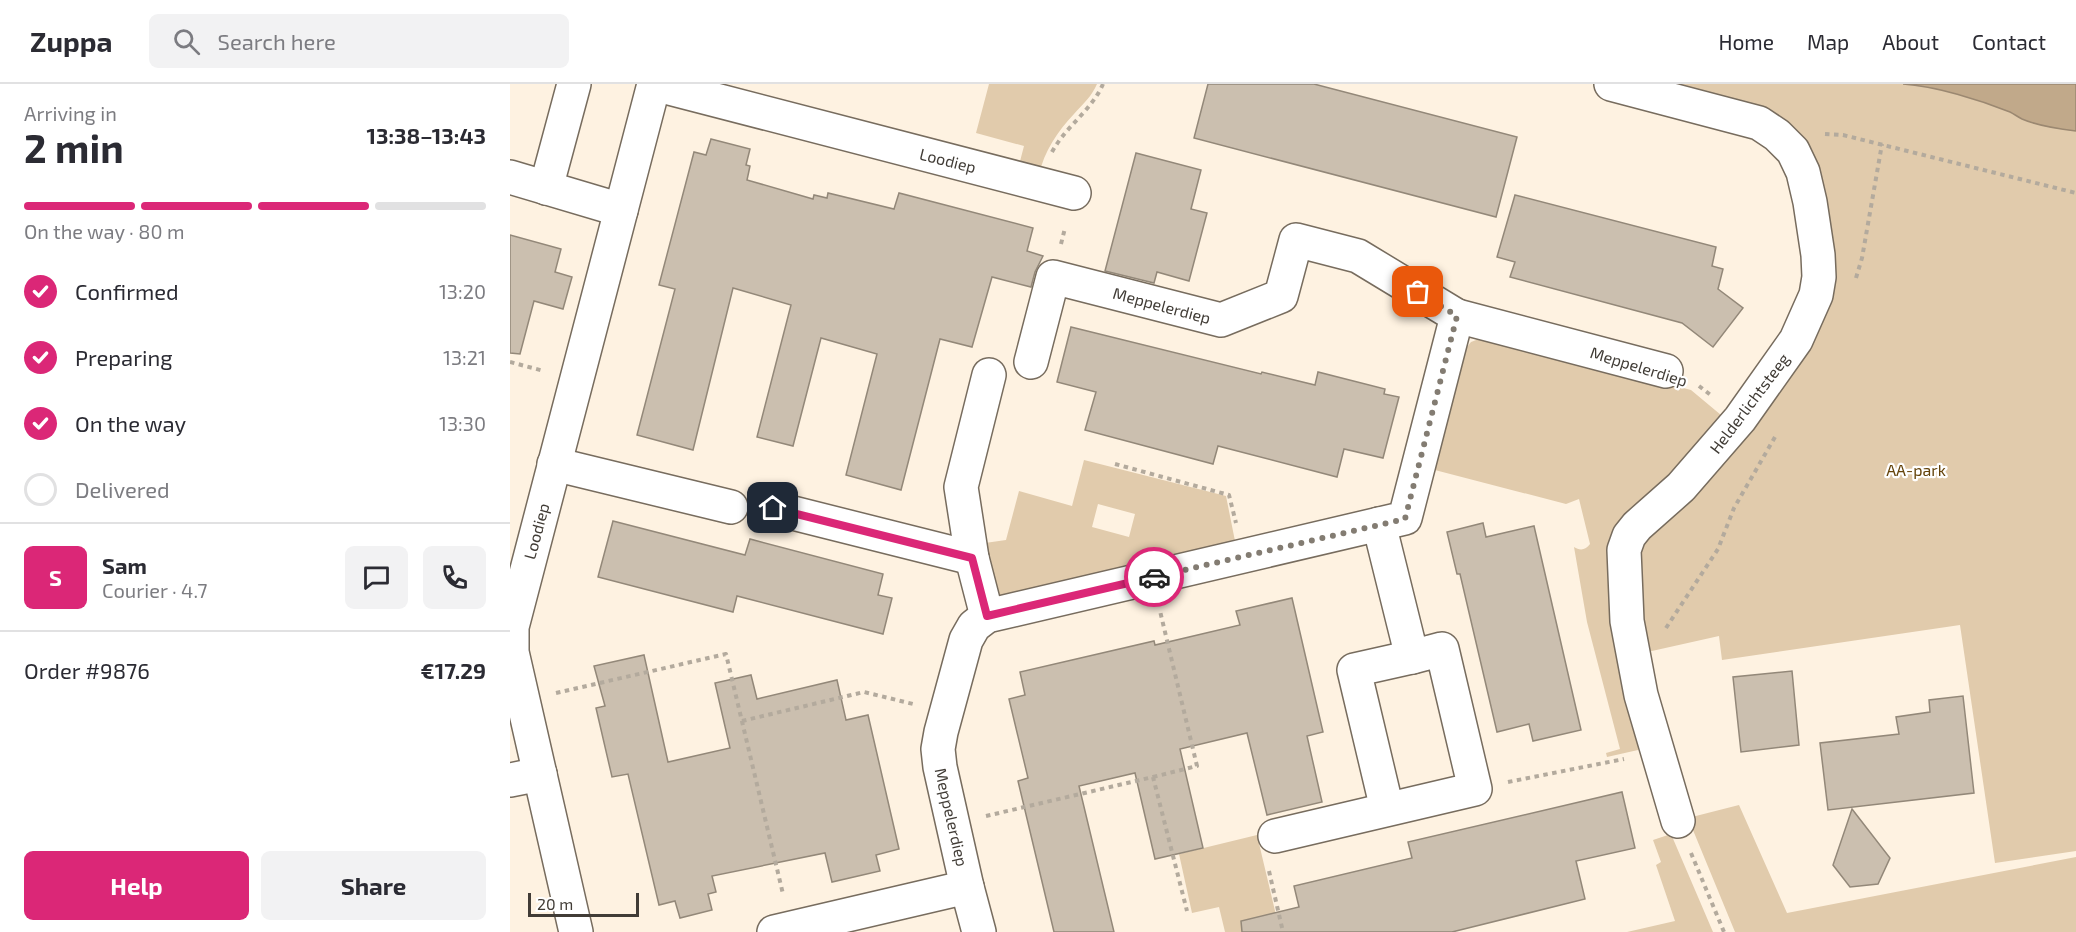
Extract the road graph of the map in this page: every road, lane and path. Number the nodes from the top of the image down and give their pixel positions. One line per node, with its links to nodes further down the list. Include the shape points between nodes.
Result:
1 (574, 84): 8 (street)
2 (654, 84): 7 (street, Loodiep); 11 (street, Loodiep)
3 (1103, 84): 7 (path, via 1097,98 1056,145)
4 (1611, 84): 5 (street, Helderlichtsteeg, via 1759,123)
5 (1793, 151): 10 (path, via 1804,140 1825,134 1843,135); 17 (street, Helderlichtsteeg, via 1810,202 1818,255 1816,295 1796,340)
6 (510, 177): 8 (street)
7 (1041, 184): 9 (street, Loodiep)
8 (546, 188): 11 (street)
9 (1074, 193): 12 (path)
10 (2076, 193)
11 (621, 210): 18 (street, Loodiep)
12 (1053, 277): 13 (street, Meppelerdiep, via 1221,320 1281,296 1296,240 1358,256); 14 (street)
13 (1457, 316): 15 (street, Meppelerdiep); 22 (street, via 1405,519)
14 (1031, 362)
15 (1666, 371): 17 (path, Meppelerdiep, via 1695,383)
16 (989, 375): 24 (street, via 961,487)
17 (1740, 419): 31 (street, Helderlichtsteeg, via 1681,487 1637,526 1624,550 1627,621)
18 (554, 464): 20 (street); 28 (street, Loodiep, via 512,627 512,652)
19 (1115, 464): 23 (path, via 1229,495)
20 (730, 507)
21 (773, 508): 24 (street)
22 (1379, 524): 23 (street); 27 (street)
23 (1244, 556): 25 (street)
24 (972, 558): 26 (street)
25 (1152, 578): 26 (street); 33 (path, via 1197,766)
26 (987, 616): 29 (street, Meppelerdiep, via 974,626 966,640)
27 (1412, 657): 34 (street, via 1442,650); 35 (street, via 1354,670)
28 (523, 701): 30 (path, via 726,654); 32 (street, Loodiep)
29 (946, 712): 30 (path, via 864,692); 37 (street, Meppelerdiep, via 938,749)
30 (742, 721): 41 (path)
31 (1656, 752): 34 (path); 36 (street, Helderlichtsteeg)
32 (525, 777): 42 (street)
33 (1153, 777): 37 (path); 40 (path)
34 (1475, 789): 35 (street)
35 (1387, 809): 38 (street)
36 (1678, 821): 45 (path)
37 (953, 824): 39 (street, Meppelerdiep)
38 (1275, 836): 44 (path, via 1263,848)
39 (968, 887): 41 (street, Meppelerdiep); 43 (street, Meppelerdiep)
40 (1187, 912)
41 (782, 930)
42 (576, 932)
43 (979, 932)
44 (1283, 932)
45 (1724, 932)

